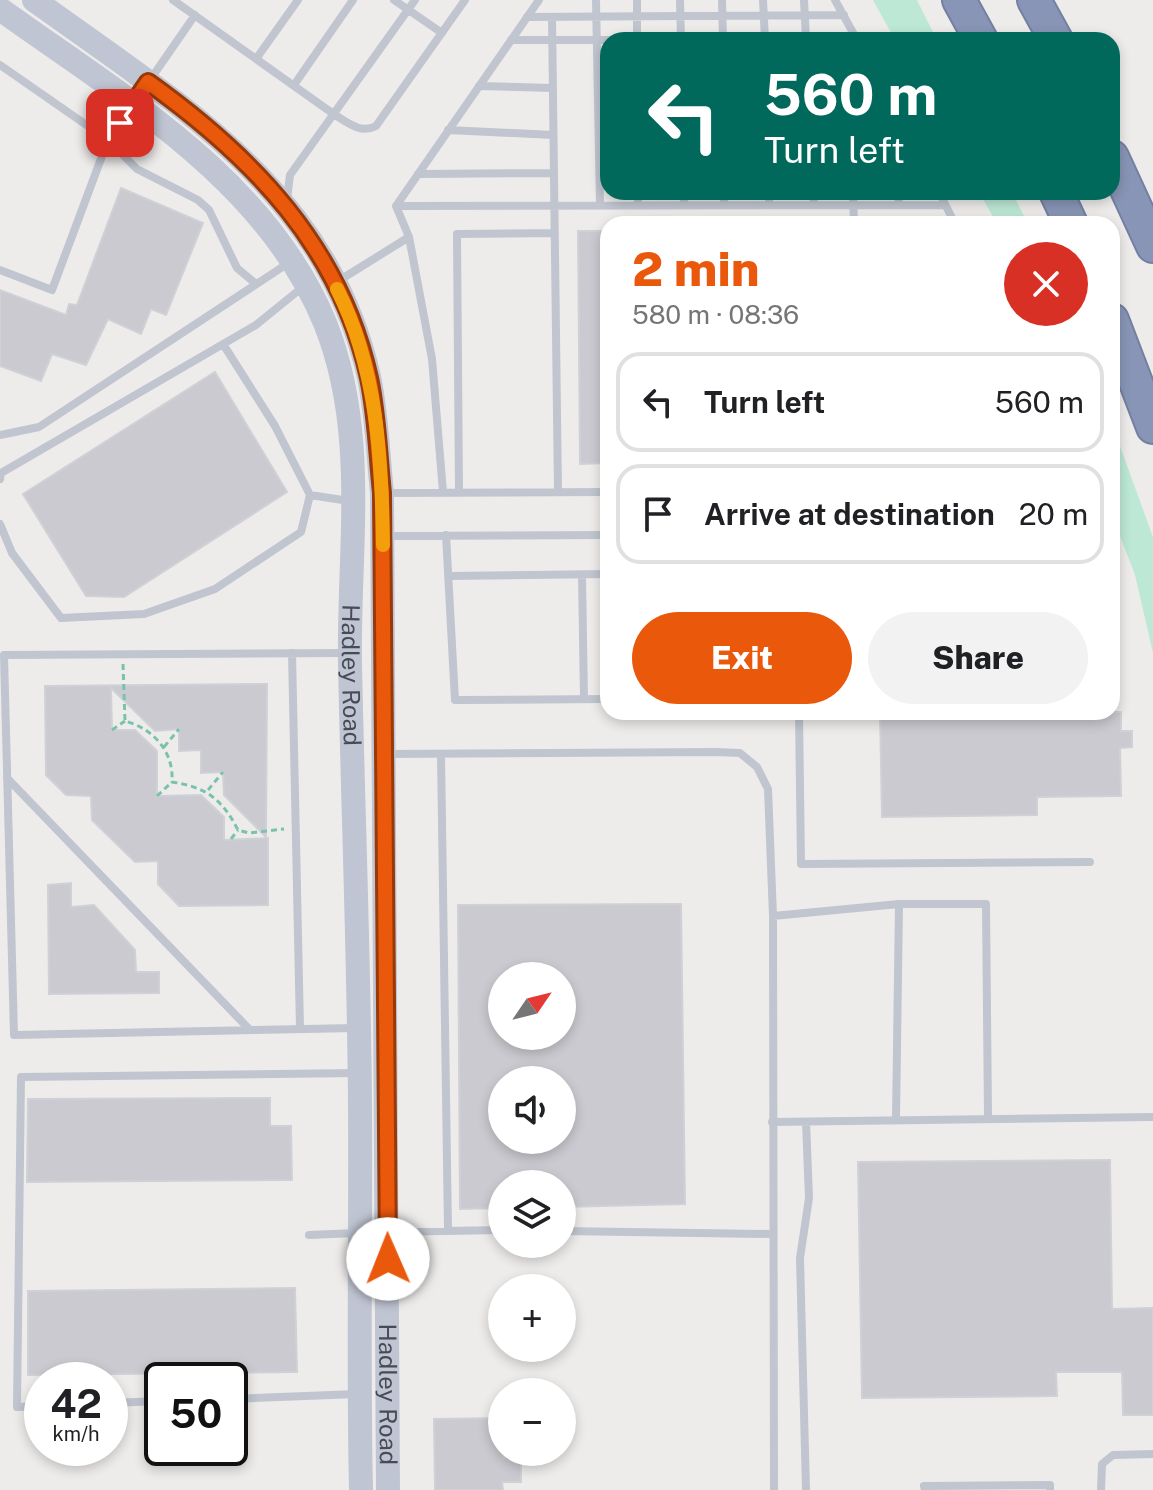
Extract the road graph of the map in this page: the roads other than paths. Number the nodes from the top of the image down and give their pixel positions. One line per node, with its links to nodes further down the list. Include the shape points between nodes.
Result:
1 (34, 0): 47 (main road, Hadley Road)
2 (173, 0): 20 (lane)
3 (298, 0): 42 (lane)
4 (353, 0): 44 (lane)
5 (394, 0): 19 (lane)
6 (415, 0): 19 (lane)
7 (465, 0): 38 (lane)
8 (539, 0): 26 (lane)
9 (596, 0): 28 (lane)
10 (637, 0): 29 (lane)
11 (680, 0): 22 (lane)
12 (722, 0): 23 (lane)
13 (763, 0): 24 (lane)
14 (804, 0): 25 (lane)
15 (835, 0): 21 (lane)
16 (959, 0): 36 (highway)
17 (1034, 0): 37 (highway)
18 (0, 9): 47 (main road, Hadley Road)
19 (408, 10): 38 (lane); 48 (lane)
20 (195, 15): 42 (lane); 47 (lane)
21 (844, 15): 25 (lane); 35 (lane)
22 (681, 16): 23 (lane); 29 (lane); 31 (lane)
23 (722, 16): 24 (lane); 32 (lane)
24 (764, 16): 25 (lane); 33 (lane)
25 (804, 16): 34 (lane)
26 (527, 17): 27 (lane); 39 (lane)
27 (552, 17): 28 (lane); 40 (lane)
28 (597, 17): 29 (lane); 41 (lane)
29 (637, 17): 30 (lane)
30 (637, 32)
31 (681, 32)
32 (723, 32)
33 (765, 32)
34 (805, 32)
35 (852, 32)
36 (977, 32)
37 (1052, 32)
38 (442, 33): 48 (lane, via 376,126 356,128)
39 (511, 40): 40 (lane); 45 (lane)
40 (552, 40): 41 (lane); 46 (lane)
41 (597, 40): 64 (lane)
42 (256, 59): 44 (lane)
43 (0, 65): 51 (lane)
44 (294, 85): 48 (lane)
45 (479, 86): 46 (lane); 49 (lane)
46 (552, 88): 50 (lane)
47 (141, 93): 51 (lane); 74 (main road, Hadley Road, via 198,118 258,172); 80 (main road, Hadley Road, via 181,141 244,198)
48 (335, 115): 74 (lane, via 290,175 286,196)
49 (448, 130): 50 (lane); 53 (lane)
50 (553, 135): 52 (lane)
51 (108, 140): 81 (lane, via 52,290); 83 (lane, via 137,169 209,210 237,268)
52 (553, 173): 53 (lane); 63 (lane)
53 (418, 174): 73 (lane)
54 (1120, 174): 79 (highway)
55 (638, 200): 65 (lane)
56 (684, 200): 66 (lane)
57 (724, 200): 67 (lane)
58 (769, 200): 68 (lane)
59 (814, 200): 69 (lane)
60 (853, 200): 70 (lane)
61 (899, 200): 71 (lane)
62 (943, 200): 72 (lane)
63 (553, 205): 64 (lane); 73 (lane); 77 (lane)
64 (600, 205): 65 (lane)
65 (638, 205): 66 (lane)
66 (684, 205): 67 (lane)
67 (724, 205): 68 (lane)
68 (769, 205): 69 (lane)
69 (814, 205): 70 (lane)
70 (853, 205): 71 (lane); 75 (lane)
71 (899, 205): 72 (lane)
72 (945, 205): 76 (lane)
73 (396, 206): 78 (lane)
74 (293, 215): 82 (main road, Hadley Road)
75 (854, 216)
76 (951, 216)
77 (553, 233): 91 (lane, via 457,234); 92 (lane)
78 (409, 237): 82 (lane); 90 (lane, via 432,359)
79 (1153, 246)
80 (291, 261): 83 (lane); 84 (main road, Hadley Road)
81 (0, 270)
82 (334, 283): 94 (main road, Hadley Road, via 369,378)
83 (256, 284): 88 (lane, via 39,427)
84 (304, 286): 86 (lane); 96 (main road, Hadley Road, via 324,322 338,367 348,409)
85 (1120, 341): 87 (highway)
86 (223, 344): 89 (lane, via 1,473); 95 (lane, via 275,426)
87 (1153, 427)
88 (0, 435)
89 (0, 479)
90 (443, 492): 91 (lane); 94 (lane)
91 (459, 492): 92 (lane)
92 (558, 492): 93 (lane)
93 (600, 492)
94 (382, 493): 96 (main road); 100 (main road, Hadley Road)
95 (310, 495): 96 (lane); 97 (lane, via 301,532 215,589 144,614 61,618 12,553)
96 (354, 496): 105 (main road, Hadley Road)
97 (0, 524)
98 (446, 535): 99 (lane); 100 (lane); 103 (lane)
99 (600, 535)
100 (383, 536): 109 (main road, Hadley Road)
101 (600, 574): 102 (lane)
102 (582, 575): 103 (lane); 106 (lane)
103 (448, 576): 106 (lane, via 455,700)
104 (292, 653): 105 (lane); 111 (lane, via 4,655); 116 (lane)
105 (350, 653): 115 (main road, Hadley Road)
106 (584, 699): 107 (lane)
107 (600, 699)
108 (799, 720): 112 (lane, via 801,864)
109 (384, 754): 110 (lane); 128 (main road, Hadley Road)
110 (441, 754): 114 (lane, via 740,753 757,767 768,789); 124 (lane)
111 (7, 778): 117 (lane); 117 (lane, via 14,1035)
112 (1090, 862)
113 (899, 904): 114 (lane); 120 (lane, via 986,904); 121 (lane)
114 (773, 916): 122 (lane)
115 (358, 1028): 116 (lane); 118 (main road, Hadley Road)
116 (300, 1029): 117 (lane)
117 (250, 1030)
118 (359, 1073): 127 (main road, Hadley Road); 133 (lane, via 21,1077 17,1407)
119 (1153, 1117): 120 (lane)
120 (988, 1118): 121 (lane)
121 (896, 1120): 123 (lane)
122 (772, 1122): 123 (lane); 129 (lane)
123 (806, 1122): 140 (lane, via 809,1198 800,1258)
124 (448, 1230): 125 (lane); 128 (lane)
125 (488, 1230)
126 (576, 1231): 129 (lane)
127 (360, 1232): 130 (lane); 131 (main road, Hadley Road)
128 (388, 1232): 138 (main road, Hadley Road)
129 (771, 1234): 139 (lane)
130 (309, 1235)
131 (360, 1394): 132 (lane); 137 (main road, Hadley Road)
132 (248, 1398)
133 (24, 1407)
134 (1153, 1454): 143 (lane, via 1113,1455 1102,1464)
135 (966, 1488): 136 (lane); 141 (lane, via 924,1486)
136 (1008, 1488): 142 (lane, via 1050,1485)
137 (361, 1490)
138 (388, 1490)
139 (774, 1490)
140 (806, 1490)
141 (925, 1490)
142 (1050, 1490)
143 (1101, 1490)

